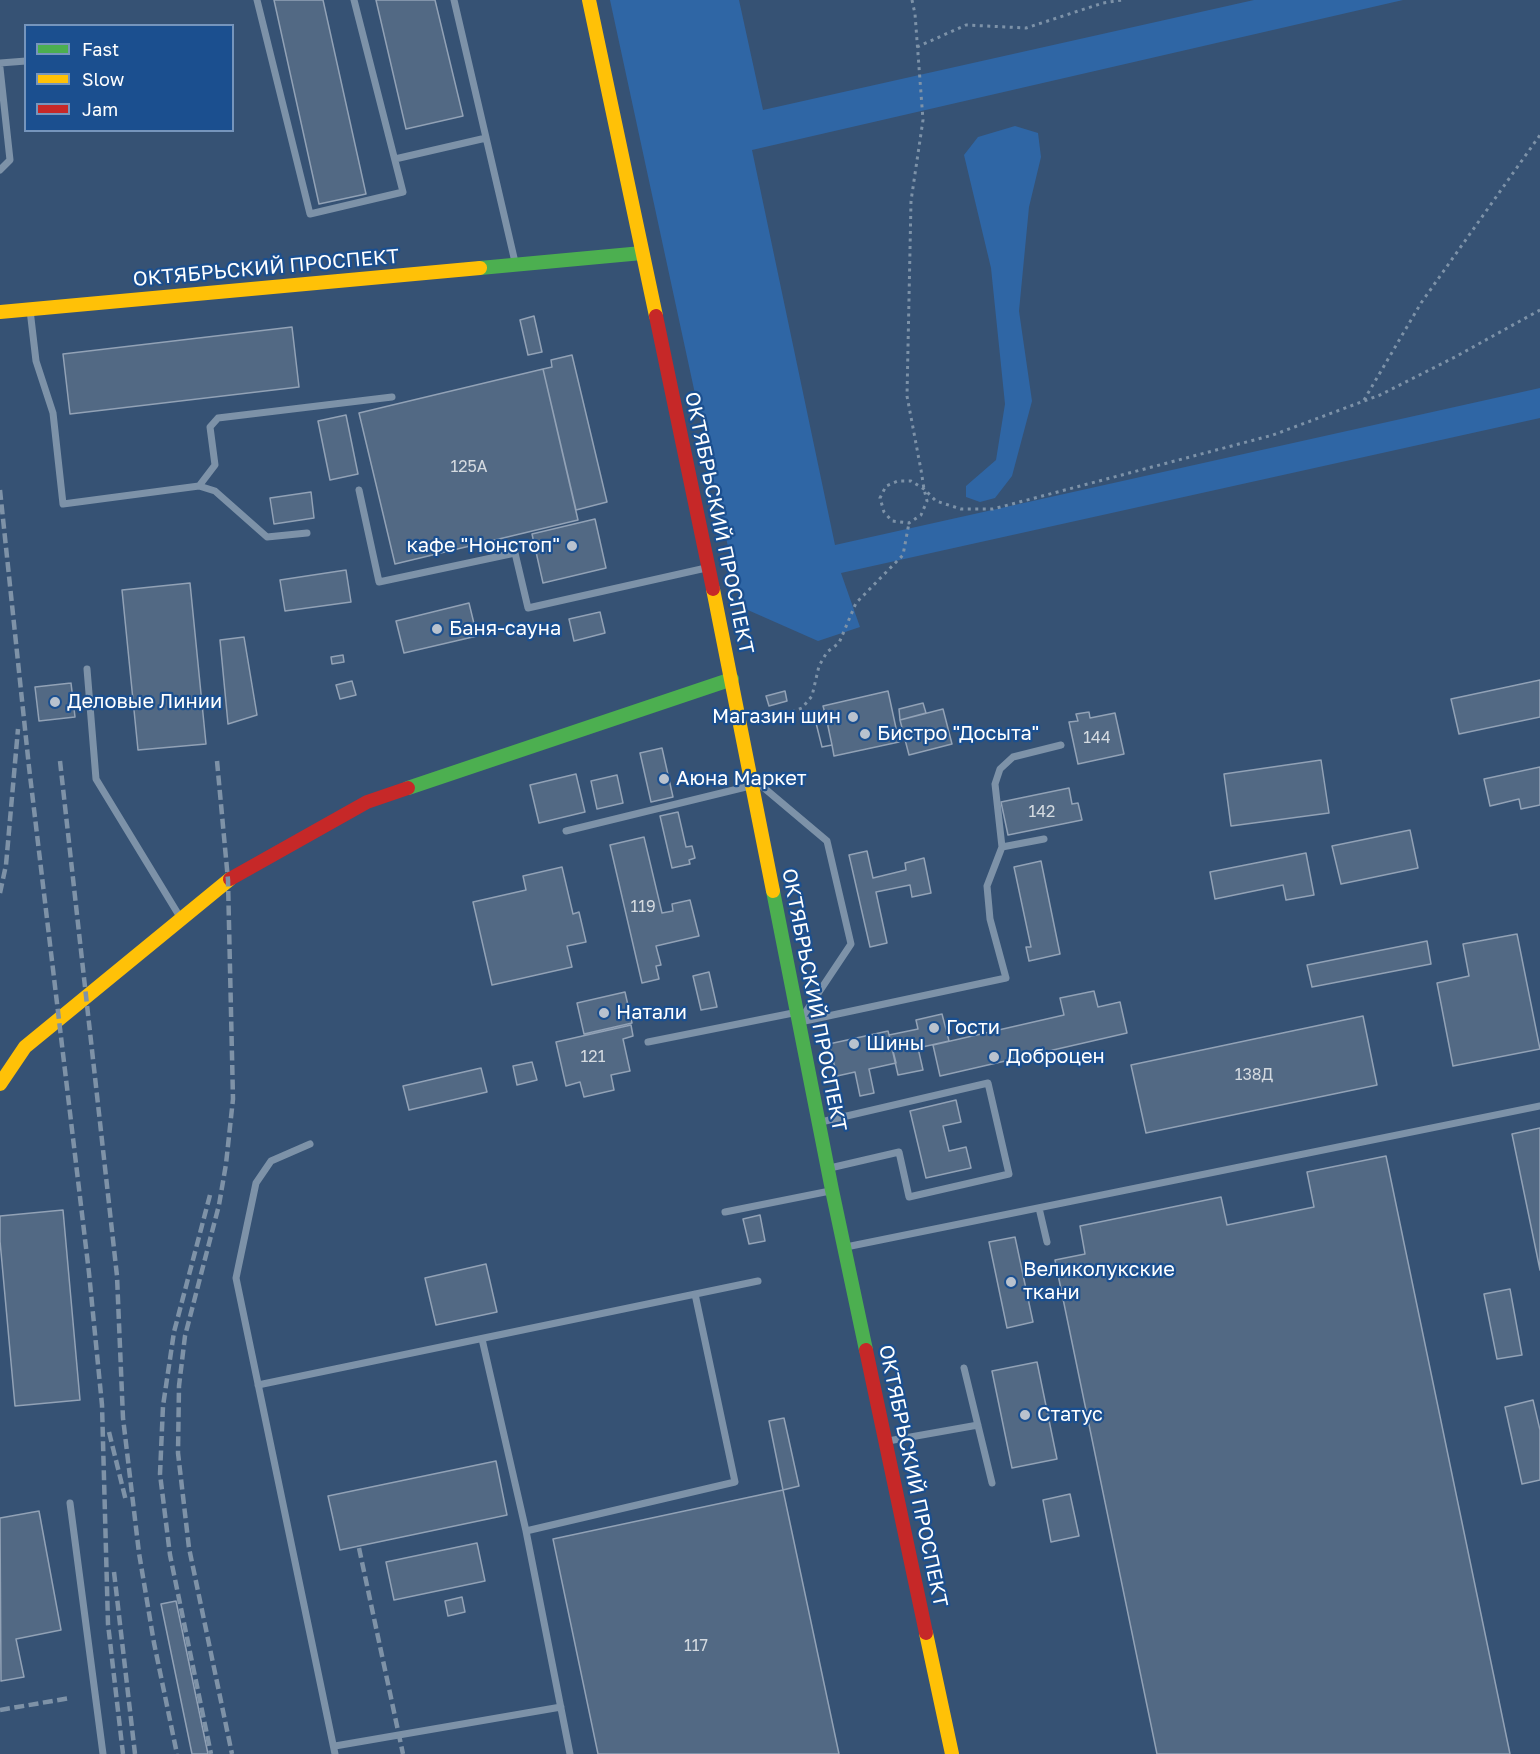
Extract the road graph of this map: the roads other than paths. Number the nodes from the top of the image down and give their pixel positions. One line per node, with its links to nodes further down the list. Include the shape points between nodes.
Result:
1 (257, 0): 9 (lane, via 309,214 403,192)
2 (354, 0): 9 (lane)
3 (454, 0): 8 (lane)
4 (589, 0): 11 (main road, ОКТЯБРЬСКИЙ ПРОСПЕКТ)
5 (24, 61): 6 (lane)
6 (0, 63)
7 (0, 68): 10 (lane, via 10,160)
8 (486, 138): 9 (lane); 12 (lane)
9 (395, 159)
10 (0, 170)
11 (642, 253): 12 (main road, ОКТЯБРЬСКИЙ ПРОСПЕКТ); 19 (main road, ОКТЯБРЬСКИЙ ПРОСПЕКТ)
12 (516, 264): 13 (main road, ОКТЯБРЬСКИЙ ПРОСПЕКТ)
13 (30, 309): 14 (main road, ОКТЯБРЬСКИЙ ПРОСПЕКТ); 16 (lane, via 36,361 53,413 63,504)
14 (0, 312)
15 (392, 397): 16 (lane, via 218,418 210,427 215,465)
16 (199, 486): 18 (lane, via 215,491 267,537)
17 (359, 490): 19 (lane, via 379,582 515,553 528,608)
18 (307, 533)
19 (708, 567): 21 (main road, ОКТЯБРЬСКИЙ ПРОСПЕКТ)
20 (87, 669): 27 (lane, via 96,779)
21 (732, 679): 23 (main road, ОКТЯБРЬСКИЙ ПРОСПЕКТ); 27 (main road, via 367,802 228,880)
22 (1061, 745): 26 (lane, via 1013,757 1000,770 994,784)
23 (752, 781): 24 (lane); 28 (main road, ОКТЯБРЬСКИЙ ПРОСПЕКТ); 28 (lane, via 827,841 850,944)
24 (566, 831)
25 (1044, 839): 26 (lane)
26 (1002, 848): 28 (lane, via 987,886 990,919 1006,978)
27 (181, 919): 30 (main road, via 25,1047)
28 (797, 1018): 29 (lane); 32 (main road, ОКТЯБРЬСКИЙ ПРОСПЕКТ)
29 (648, 1042)
30 (0, 1084)
31 (1540, 1106): 36 (lane)
32 (819, 1122): 34 (main road, ОКТЯБРЬСКИЙ ПРОСПЕКТ); 34 (lane, via 988,1083 1009,1174 909,1197 899,1152)
33 (310, 1144): 44 (lane, via 271,1161 256,1183 236,1278)
34 (828, 1168): 35 (main road, ОКТЯБРЬСКИЙ ПРОСПЕКТ)
35 (832, 1190): 37 (lane); 39 (main road, ОКТЯБРЬСКИЙ ПРОСПЕКТ)
36 (1040, 1208): 38 (lane); 39 (lane)
37 (725, 1212)
38 (1047, 1242)
39 (844, 1247): 46 (main road, ОКТЯБРЬСКИЙ ПРОСПЕКТ)
40 (758, 1281): 41 (lane)
41 (694, 1294): 42 (lane); 49 (lane, via 735,1482)
42 (482, 1339): 44 (lane); 49 (lane)
43 (964, 1368): 45 (lane)
44 (258, 1385): 51 (lane)
45 (978, 1425): 46 (lane); 47 (lane)
46 (885, 1441): 54 (main road, ОКТЯБРЬСКИЙ ПРОСПЕКТ)
47 (992, 1483)
48 (70, 1503): 52 (lane)
49 (526, 1531): 50 (lane)
50 (561, 1707): 51 (lane); 53 (lane)
51 (335, 1750)
52 (103, 1754)
53 (570, 1754)
54 (952, 1754)

